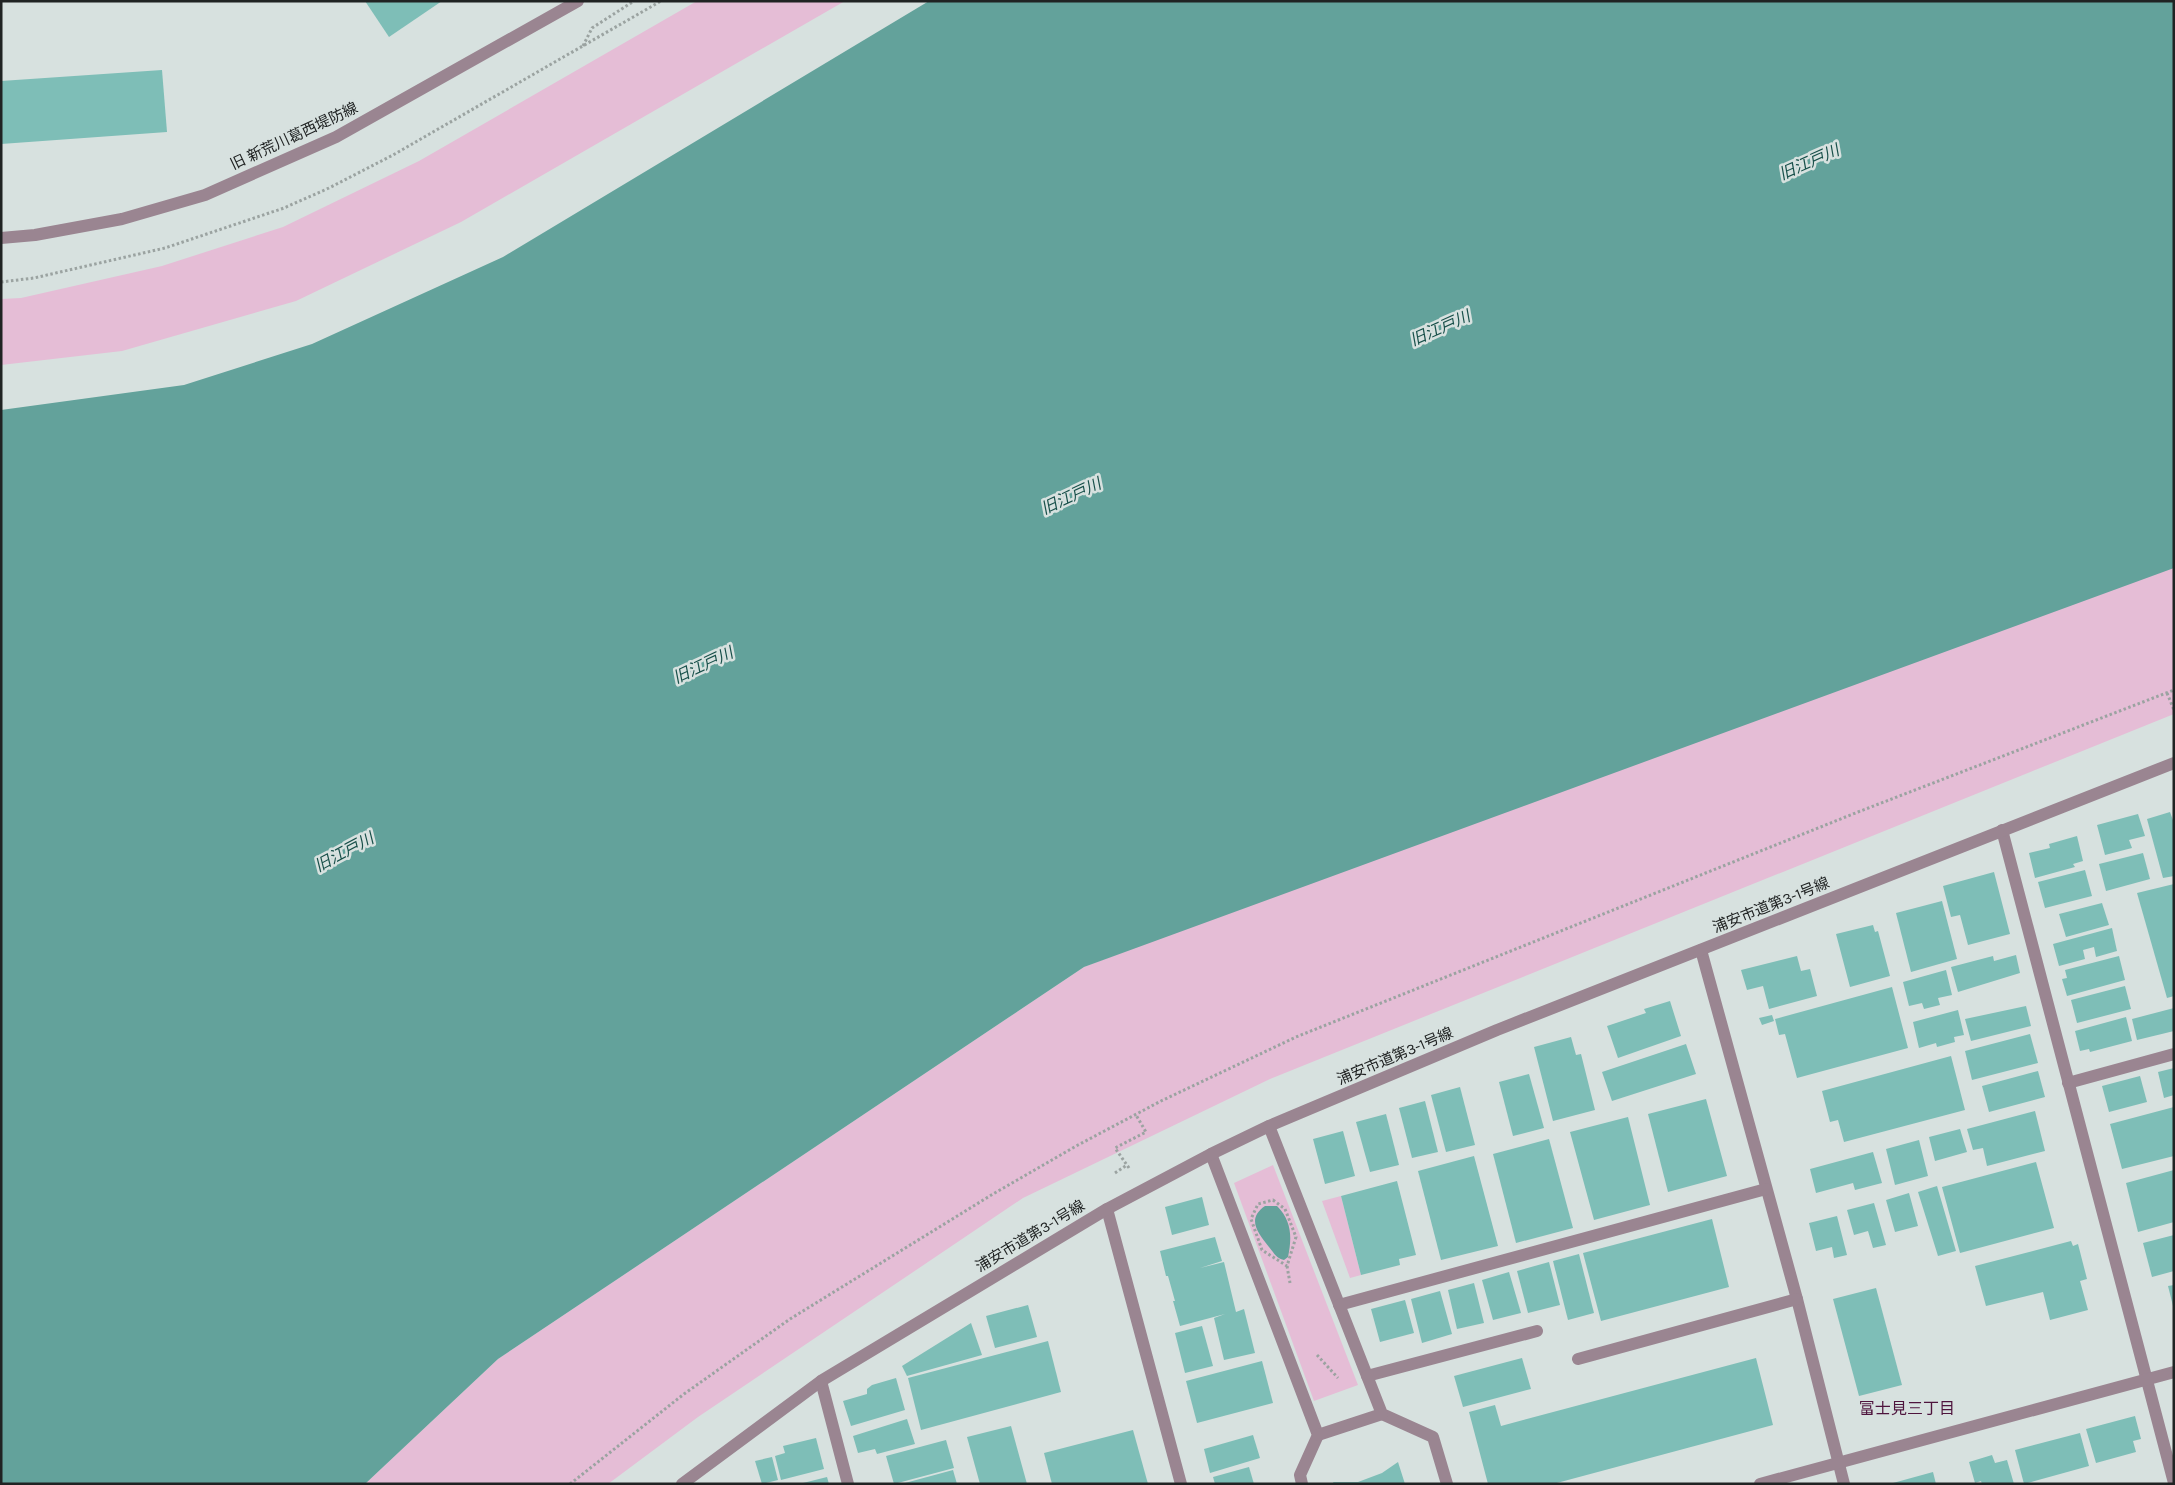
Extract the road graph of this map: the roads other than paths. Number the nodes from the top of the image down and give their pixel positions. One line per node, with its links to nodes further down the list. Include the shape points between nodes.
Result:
1 (578, 1): 2 (street, 旧 新荒川葛西堤防線, via 336,138 205,195 122,219)
2 (1, 238)
3 (2174, 762): 4 (street, 浦安市道第3-1号線)
4 (2002, 830): 5 (street, 浦安市道第3-1号線); 7 (street)
5 (1701, 950): 8 (street, 浦安市道第3-1号線, via 1497,1030); 10 (street)
6 (2174, 1054): 7 (street)
7 (2068, 1083): 18 (street)
8 (1269, 1126): 9 (street, 浦安市道第3-1号線); 13 (street)
9 (1211, 1154): 11 (street, 浦安市道第3-1号線); 21 (street)
10 (1766, 1189): 12 (street); 13 (street)
11 (1107, 1209): 19 (street, 浦安市道第3-1号線); 26 (street)
12 (1797, 1299): 15 (street); 22 (street)
13 (1339, 1306): 17 (street)
14 (1536, 1331): 17 (street)
15 (1578, 1359)
16 (2174, 1372): 18 (street)
17 (1367, 1376): 20 (street)
18 (2146, 1379): 22 (street); 23 (street)
19 (821, 1381): 24 (street, 浦安市道第3-1号線); 25 (street)
20 (1382, 1414): 21 (street); 28 (street, via 1434,1437)
21 (1318, 1435): 27 (street, via 1300,1475)
22 (1838, 1463): 29 (street); 30 (street)
23 (2174, 1483)
24 (682, 1484)
25 (848, 1484)
26 (1181, 1484)
27 (1302, 1484)
28 (1447, 1484)
29 (1760, 1484)
30 (1844, 1484)

